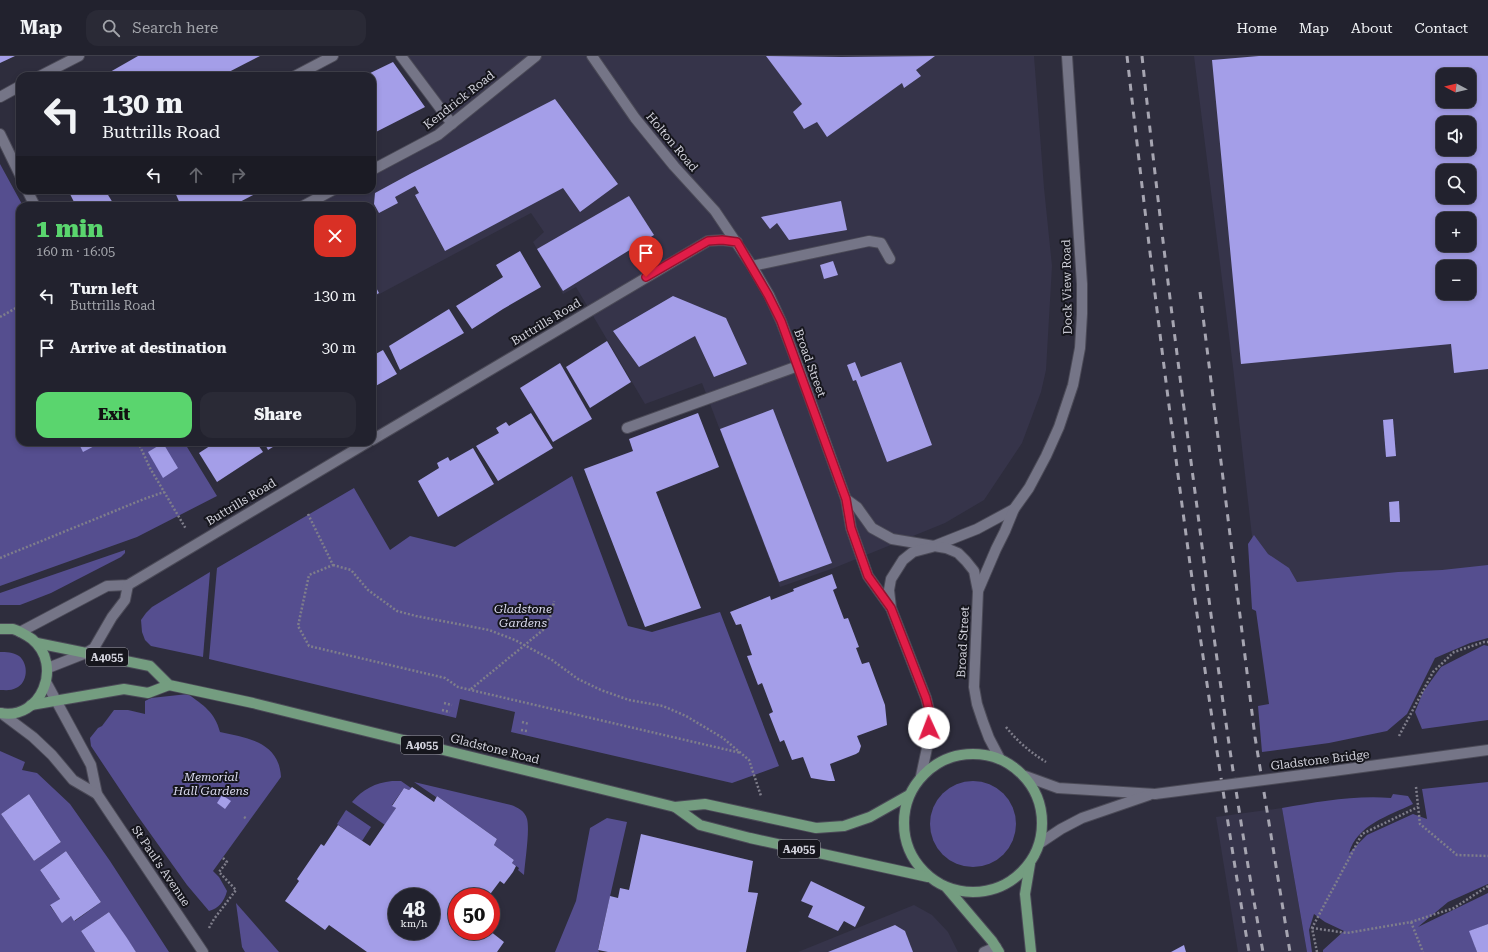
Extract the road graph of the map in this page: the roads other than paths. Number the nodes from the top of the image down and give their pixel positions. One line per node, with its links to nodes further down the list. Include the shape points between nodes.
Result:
1 (79, 56): 7 (street)
2 (333, 56): 8 (street)
3 (401, 56): 11 (street)
4 (536, 56): 11 (street, Kendrick Road)
5 (592, 56): 17 (street, Holton Road, via 635,118 674,166 715,210)
6 (1067, 56): 25 (street, Dock View Road, via 1082,284 1080,348 1073,385 1059,428 1029,488)
7 (48, 72)
8 (302, 72)
9 (16, 88): 10 (street)
10 (0, 97)
11 (452, 124): 14 (street, Kendrick Road, via 438,135)
12 (0, 134): 13 (street)
13 (16, 167)
14 (376, 168)
15 (326, 194): 16 (street)
16 (310, 202)
17 (737, 242): 19 (street, Broad Street); 22 (street, Buttrills Road, via 708,241)
18 (890, 259): 19 (street, via 881,243 869,241)
19 (752, 266): 20 (street, Broad Street, via 781,321)
20 (798, 366): 21 (street); 24 (street, Broad Street)
21 (626, 428)
22 (376, 438)
23 (361, 446): 27 (street, Buttrills Road)
24 (846, 499): 26 (street, Broad Street, via 857,507 872,528 892,539); 29 (street, Broad Street, via 851,528 868,576)
25 (1014, 509): 26 (street); 28 (street, Dock View Road)
26 (934, 546): 28 (street, Broad Street, via 958,553 966,561 974,571); 29 (street, Broad Street, via 914,552 897,568 889,590)
27 (128, 585): 31 (street, Buttrills Road, via 107,586); 33 (street, via 125,600 94,648)
28 (978, 591): 41 (street, Broad Street, via 974,687 983,722)
29 (891, 608): 42 (street, Broad Street, via 930,714)
30 (0, 629): 31 (main road)
31 (20, 632): 32 (main road)
32 (37, 643): 33 (main road, A4055); 34 (main road)
33 (86, 653): 34 (street); 36 (main road, A4055, via 150,666)
34 (48, 668): 35 (main road)
35 (46, 682): 37 (street, St Paul's Avenue); 38 (main road, via 41,695)
36 (169, 685): 37 (main road, via 148,693 124,690); 47 (main road, Gladstone Road / A4055, via 253,703)
37 (56, 701): 38 (main road); 44 (street, St Paul's Avenue, via 91,765)
38 (31, 705): 39 (main road, via 19,712)
39 (0, 713): 44 (street, St Paul's Avenue, via 33,737 73,780)
40 (1488, 750): 45 (street, Gladstone Bridge, bridge)
41 (1000, 759): 42 (main road, via 984,753 960,754 939,762); 43 (main road)
42 (921, 776): 46 (main road)
43 (1025, 776): 45 (street, Gladstone Bridge, via 1058,788); 48 (main road, via 1038,796 1043,819)
44 (97, 794): 53 (street, St Paul's Avenue)
45 (1155, 794): 48 (street, Gladstone Bridge, via 1082,818)
46 (909, 795): 47 (main road, Gladstone Road / A4055, via 870,817 844,826 816,828 705,804); 50 (main road, via 904,817 905,839 914,860)
47 (675, 807): 50 (main road, Gladstone Road / A4055, via 700,825)
48 (1040, 843): 49 (main road)
49 (1030, 864): 51 (main road, via 1013,881 991,891 969,893); 55 (main road, via 1025,894)
50 (928, 877): 51 (main road)
51 (947, 888): 52 (main road)
52 (997, 950): 54 (street)
53 (203, 952)
54 (984, 952)
55 (1031, 952)

